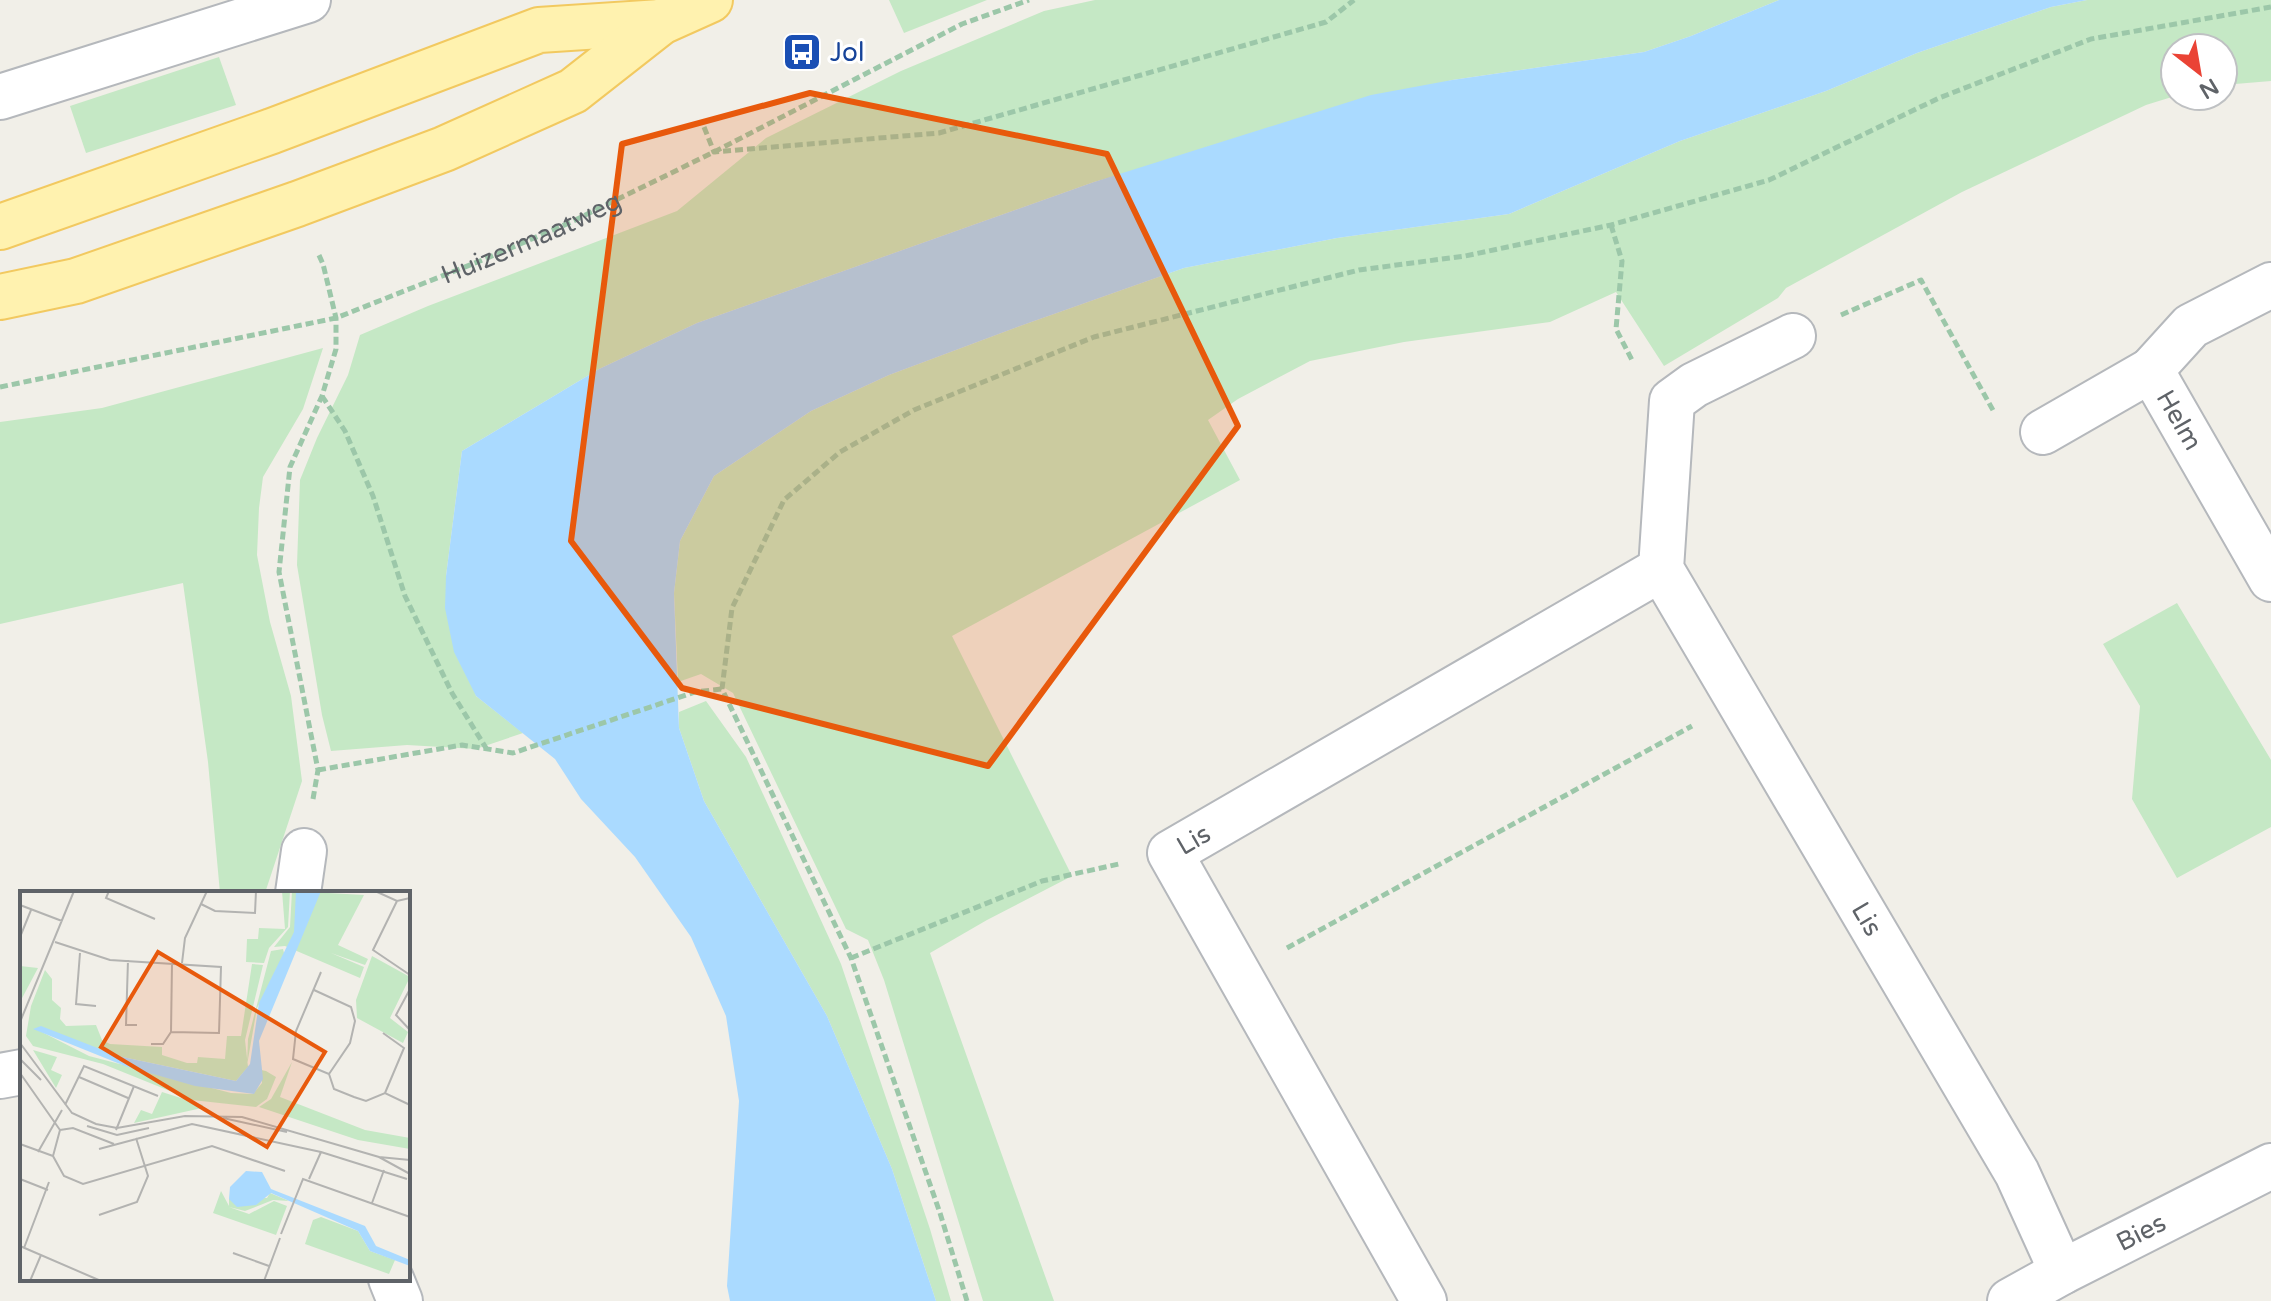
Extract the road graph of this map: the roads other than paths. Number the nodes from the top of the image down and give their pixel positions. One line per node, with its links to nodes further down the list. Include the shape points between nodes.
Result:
1 (308, 0): 3 (street)
2 (710, 0): 4 (main road)
3 (232, 12): 5 (street)
4 (661, 22): 6 (main road, via 539,30); 8 (main road, via 573,91 444,149 76,281)
5 (0, 97)
6 (0, 227)
7 (2271, 285): 10 (street, via 2191,326)
8 (0, 297)
9 (1793, 336): 12 (street, via 1672,401)
10 (2151, 370): 11 (street, Helm); 13 (street, Helm)
11 (2043, 432)
12 (1661, 569): 17 (street, Lis, via 2017,1173); 20 (street, Lis, via 1170,853)
13 (2271, 579)
14 (20, 1072): 15 (street)
15 (0, 1076)
16 (2271, 1166): 17 (street, Bies)
17 (2062, 1272): 21 (street, Bies)
18 (392, 1281): 19 (street)
19 (400, 1301)
20 (1424, 1301)
21 (2010, 1301)

